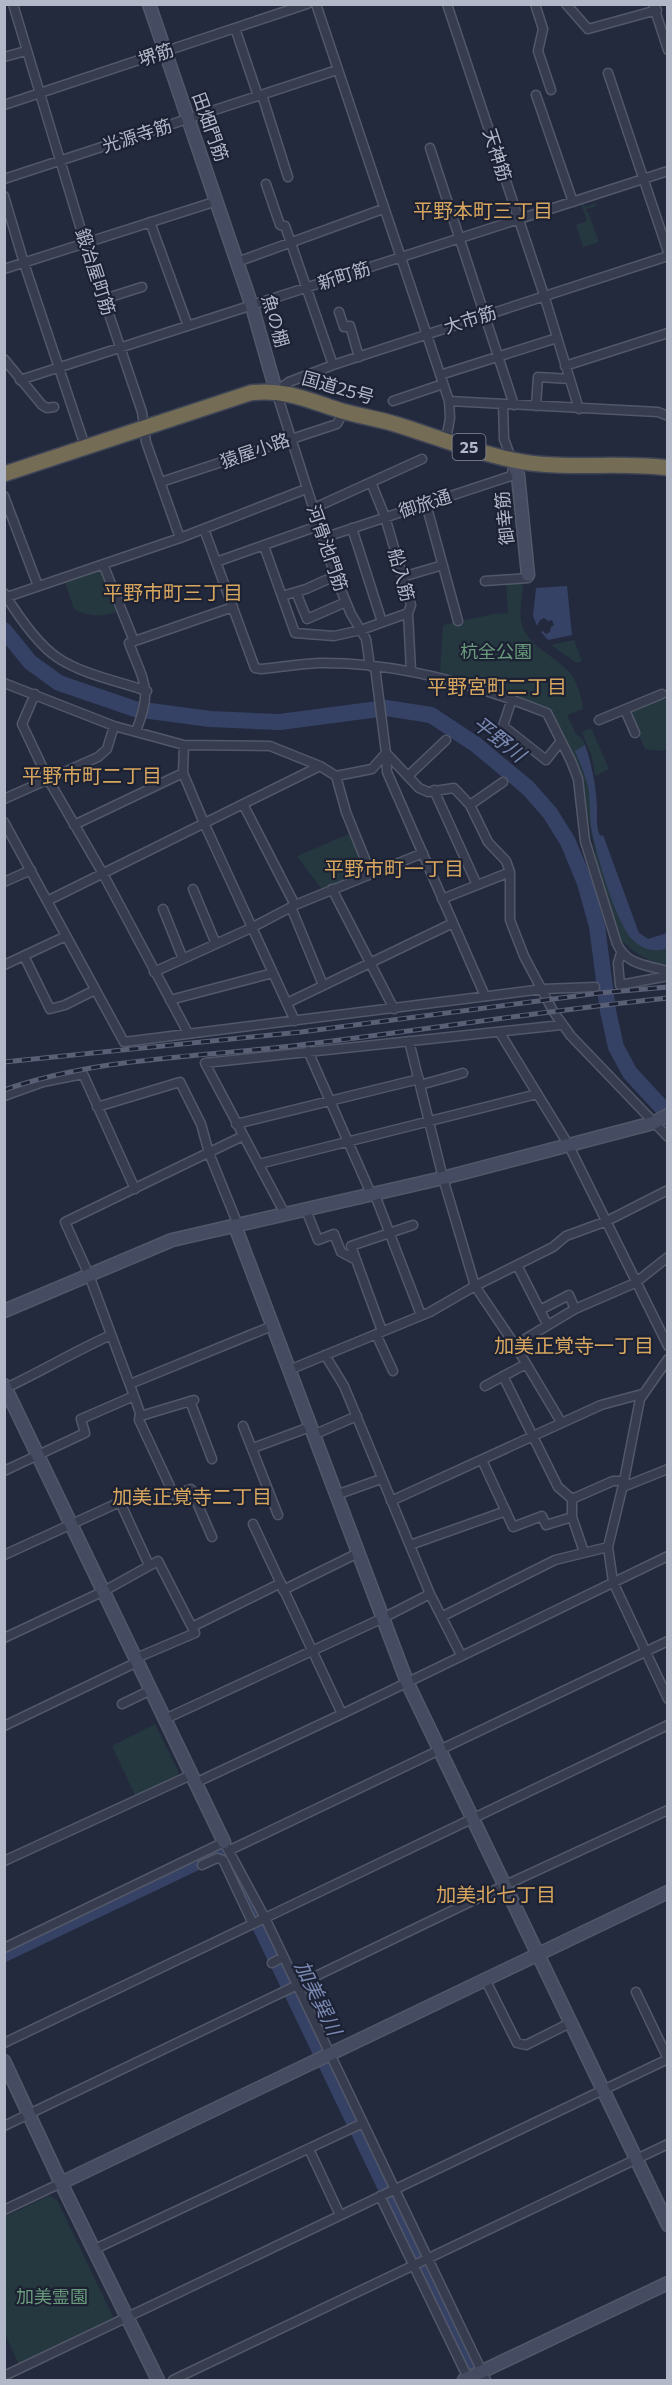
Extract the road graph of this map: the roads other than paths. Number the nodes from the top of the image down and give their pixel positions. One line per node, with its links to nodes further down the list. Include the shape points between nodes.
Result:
1 (149, 4): 12 (street, 田畑門筋)
2 (307, 4): 9 (street, 堺筋)
3 (316, 4): 14 (street)
4 (447, 4): 33 (street, 天神筋)
5 (536, 4): 16 (street, via 543,29 538,51)
6 (566, 4): 8 (street, via 588,29)
7 (15, 5): 11 (street, 鍛冶屋町筋)
8 (655, 8): 10 (street)
9 (235, 28): 12 (street, 堺筋); 19 (street)
10 (668, 50)
11 (26, 51): 13 (street); 17 (street, 鍛冶屋町筋)
12 (165, 51): 17 (street, 堺筋); 21 (street, 田畑門筋)
13 (4, 57)
14 (337, 70): 19 (street, 光源寺筋); 32 (street)
15 (608, 73): 27 (street)
16 (551, 90)
17 (39, 94): 20 (street, 堺筋); 23 (street, 鍛冶屋町筋)
18 (536, 95): 31 (street)
19 (260, 96): 21 (street, 光源寺筋); 25 (street)
20 (4, 105)
21 (187, 120): 23 (street, 光源寺筋); 30 (street, 田畑門筋)
22 (430, 148): 35 (street)
23 (61, 161): 26 (street, 光源寺筋); 36 (street, 鍛冶屋町筋)
24 (668, 171): 27 (street, 新町筋)
25 (288, 177)
26 (4, 179)
27 (642, 179): 31 (street, 新町筋); 38 (street)
28 (266, 184): 37 (street, via 280,225 285,226)
29 (4, 196): 41 (street)
30 (217, 201): 34 (street); 40 (street, 田畑門筋)
31 (573, 202): 33 (street, 新町筋)
32 (383, 209): 37 (street); 39 (street)
33 (518, 220): 35 (street, 新町筋); 45 (street, 天神筋)
34 (150, 222): 36 (street); 50 (street)
35 (458, 239): 39 (street, 新町筋); 49 (street)
36 (85, 243): 41 (street); 46 (street, 鍛冶屋町筋)
37 (291, 243): 40 (street); 44 (street)
38 (668, 254): 45 (street, 大市筋)
39 (400, 257): 44 (street, 新町筋); 52 (street)
40 (237, 262): 47 (street, 魚の棚)
41 (24, 263): 42 (street); 60 (street)
42 (4, 269)
43 (142, 286): 46 (street)
44 (308, 288): 47 (street, 新町筋); 58 (street)
45 (544, 295): 49 (street, 大市筋); 53 (street, 天神筋)
46 (104, 299): 54 (street, 鍛冶屋町筋)
47 (252, 306): 50 (street, 新町筋); 64 (street, 魚の棚)
48 (339, 312): 55 (street, via 344,327 350,326)
49 (485, 315): 52 (street, 大市筋); 56 (street)
50 (188, 326): 54 (street, 新町筋)
51 (668, 333): 59 (street)
52 (425, 335): 55 (street, 大市筋); 63 (street)
53 (557, 338): 56 (street); 59 (street, 天神筋)
54 (121, 349): 60 (street, 新町筋); 74 (street, 鍛冶屋町筋)
55 (359, 357): 58 (street, 大市筋)
56 (498, 357): 63 (street); 68 (street)
57 (4, 359): 62 (street)
58 (333, 365): 64 (street, 大市筋)
59 (565, 366): 61 (street, 天神筋)
60 (59, 368): 62 (street, 新町筋); 77 (street)
61 (570, 379): 70 (street, via 538,377); 71 (street, 天神筋)
62 (20, 380): 69 (street, via 42,405)
63 (441, 380): 65 (street); 66 (street)
64 (276, 391): 72 (highway, 国道25号 / 25); 74 (highway, 国道25号 / 25, via 250,393); 75 (street, 河骨池門筋)
65 (393, 401)
66 (449, 401): 67 (street); 76 (street)
67 (502, 404): 68 (street); 79 (street, via 504,439)
68 (514, 405): 70 (street)
69 (54, 406)
70 (536, 406): 71 (street)
71 (579, 409): 73 (street, via 658,412)
72 (344, 411): 75 (street, 猿屋小路, via 337,424); 76 (highway, 国道25号 / 25)
73 (668, 416)
74 (144, 426): 77 (highway, 国道25号 / 25); 82 (street, 鍛冶屋町筋)
75 (292, 438): 82 (street, 猿屋小路); 84 (street, 河骨池門筋)
76 (446, 440): 79 (highway, 国道25号 / 25)
77 (86, 446): 81 (highway, 国道25号 / 25)
78 (422, 459): 83 (street)
79 (512, 460): 80 (highway, 国道25号 / 25); 86 (street, 御旅通, via 511,476); 99 (street, 御幸筋, via 518,475)
80 (668, 468)
81 (4, 474)
82 (161, 482): 92 (street, 鍛冶屋町筋)
83 (371, 482): 87 (street); 88 (street, 船入筋)
84 (306, 489): 87 (street, 河骨池門筋); 91 (street)
85 (4, 496): 102 (street)
86 (426, 504): 88 (street, 御旅通); 97 (street)
87 (312, 509): 89 (street, 河骨池門筋)
88 (385, 517): 90 (street, 御旅通); 100 (street, 船入筋)
89 (318, 526): 93 (street, 河骨池門筋); 94 (street)
90 (352, 528): 93 (street, 御旅通); 110 (street)
91 (204, 529): 92 (street); 95 (street)
92 (180, 538): 96 (street)
93 (322, 538): 98 (street, 河骨池門筋)
94 (264, 546): 95 (street); 105 (street)
95 (216, 562): 107 (street)
96 (103, 564): 102 (street); 112 (street)
97 (443, 565): 100 (street); 109 (street)
98 (335, 576): 103 (street); 106 (street, 河骨池門筋)
99 (528, 576): 101 (street)
100 (402, 577): 108 (street, 船入筋, via 411,605)
101 (485, 581)
102 (38, 586): 104 (street)
103 (296, 592): 105 (street); 106 (street, via 307,619)
104 (5, 595): 116 (street, via 57,658)
105 (282, 596): 111 (street, via 295,633 334,636)
106 (346, 602): 111 (street, 河骨池門筋)
107 (233, 607): 112 (street); 113 (street, via 255,668 320,663)
108 (408, 613): 110 (street); 114 (street, 船入筋)
109 (458, 621)
110 (382, 622): 111 (street)
111 (361, 630): 113 (street, 河骨池門筋)
112 (134, 641): 116 (street, via 129,643)
113 (372, 667): 114 (street); 128 (street, 河骨池門筋)
114 (411, 670): 119 (street)
115 (4, 683): 117 (street)
116 (147, 691): 123 (street)
117 (35, 694): 122 (street); 133 (street, via 22,724)
118 (662, 694): 120 (street)
119 (512, 699): 126 (street, via 547,713); 126 (street, via 503,726 546,760)
120 (624, 710): 121 (street); 124 (street)
121 (599, 720)
122 (114, 726): 123 (street); 133 (street, via 107,749 98,757)
123 (137, 729): 127 (street)
124 (635, 733)
125 (447, 740): 132 (street)
126 (561, 741): 159 (street, via 578,779 585,841)
127 (184, 745): 129 (street, via 270,746); 130 (street)
128 (386, 753): 131 (street, via 372,769); 132 (street); 142 (street, 河骨池門筋, via 387,772)
129 (320, 766): 131 (street); 137 (street)
130 (183, 773): 140 (street); 141 (street)
131 (336, 776): 146 (street)
132 (408, 776): 135 (street, via 419,788)
133 (48, 779): 136 (street); 141 (street)
134 (503, 782): 138 (street)
135 (434, 790): 138 (street, via 454,788); 148 (street)
136 (4, 800)
137 (243, 804): 140 (street); 153 (street)
138 (470, 805): 145 (street, via 488,842 506,861)
139 (4, 822): 143 (street)
140 (204, 823): 144 (street); 156 (street)
141 (74, 825): 144 (street)
142 (423, 853): 146 (street); 151 (street, 河骨池門筋)
143 (31, 870): 147 (street); 152 (street)
144 (102, 872): 152 (street); 164 (street)
145 (510, 872): 148 (street); 169 (street, via 510,920)
146 (371, 874): 150 (street)
147 (4, 882)
148 (477, 885): 151 (street)
149 (193, 889): 158 (street)
150 (332, 889): 153 (street); 162 (street)
151 (442, 899): 155 (street, 河骨池門筋)
152 (47, 901): 157 (street)
153 (293, 906): 156 (street); 167 (street)
154 (163, 909): 161 (street)
155 (453, 923): 162 (street); 171 (street, 河骨池門筋)
156 (251, 928): 158 (street); 165 (street)
157 (66, 936): 160 (street); 170 (street)
158 (216, 944): 161 (street)
159 (621, 953): 166 (street, via 628,960); 166 (street, via 620,985)
160 (24, 956): 163 (street); 170 (street, via 50,1009)
161 (183, 959): 164 (street)
162 (371, 962): 167 (street); 174 (street)
163 (4, 965)
164 (154, 972): 172 (street)
165 (273, 973): 172 (street); 173 (street)
166 (668, 974)
167 (323, 985): 173 (street)
168 (595, 987): 169 (street)
169 (543, 989): 171 (street); 176 (street)
170 (95, 990): 178 (street, via 124,1042)
171 (484, 996): 174 (street)
172 (170, 1000): 178 (street)
173 (287, 1003): 175 (street)
174 (394, 1010): 175 (street)
175 (296, 1021): 178 (street)
176 (561, 1025): 177 (street); 187 (street)
177 (500, 1033): 179 (street); 183 (street)
178 (188, 1034)
179 (409, 1041): 180 (street); 182 (street)
180 (308, 1051): 185 (street); 189 (street, via 204,1063)
181 (463, 1073): 182 (street)
182 (420, 1082): 185 (street); 188 (street)
183 (537, 1094): 188 (street); 193 (street)
184 (4, 1096): 186 (street, via 82,1074)
185 (329, 1102): 189 (street); 192 (street)
186 (98, 1107): 194 (street, via 180,1082 201,1124); 197 (street)
187 (659, 1119): 191 (street); 193 (street)
188 (429, 1123): 192 (street); 196 (street)
189 (236, 1124): 190 (street)
190 (243, 1136): 194 (street); 195 (street)
191 (668, 1137)
192 (347, 1143): 195 (street); 199 (street)
193 (568, 1144): 196 (street); 202 (street)
194 (209, 1153): 197 (street); 203 (street)
195 (259, 1164): 201 (street)
196 (443, 1179): 199 (street); 211 (street)
197 (135, 1189): 209 (street, via 65,1222)
198 (668, 1190): 202 (street)
199 (373, 1195): 200 (street); 205 (street)
200 (306, 1210): 201 (street); 207 (street, via 318,1240 334,1234 341,1252)
201 (285, 1214): 203 (street)
202 (607, 1221): 208 (street, via 566,1236); 210 (street)
203 (237, 1225): 209 (street, via 172,1240); 217 (street)
204 (413, 1225): 205 (street)
205 (390, 1234): 207 (street, via 351,1246); 215 (street)
206 (668, 1257): 210 (street)
207 (356, 1260): 218 (street)
208 (517, 1265): 211 (street); 213 (street)
209 (89, 1275): 214 (street); 219 (street)
210 (635, 1284): 212 (street); 221 (street)
211 (475, 1286): 215 (street); 220 (street)
212 (575, 1309): 213 (street, via 569,1295); 216 (street)
213 (540, 1310): 216 (street)
214 (4, 1311)
215 (421, 1315): 218 (street)
216 (547, 1324): 220 (street)
217 (272, 1326): 225 (street); 228 (street)
218 (379, 1333): 222 (street); 226 (street)
219 (111, 1335): 228 (street); 229 (street)
220 (515, 1345): 224 (street)
221 (668, 1346)
222 (325, 1355): 225 (street); 234 (street)
223 (668, 1359): 231 (street)
224 (526, 1364): 227 (street); 235 (street)
225 (289, 1370): 237 (street)
226 (393, 1371)
227 (503, 1376): 230 (street); 238 (street)
228 (130, 1384): 232 (street)
229 (5, 1386): 240 (street)
230 (485, 1386)
231 (642, 1394): 235 (street); 246 (street)
232 (134, 1396): 233 (street); 240 (street, via 81,1419 85,1433)
233 (140, 1413): 241 (street, via 192,1400); 255 (street, via 139,1420 174,1495 190,1489)
234 (357, 1416): 237 (street); 245 (street)
235 (561, 1422): 238 (street)
236 (243, 1426): 239 (street)
237 (312, 1431): 239 (street); 247 (street)
238 (534, 1437): 242 (street); 248 (street, via 558,1486)
239 (253, 1448): 251 (street)
240 (39, 1455): 244 (street); 253 (street)
241 (212, 1459)
242 (482, 1460): 249 (street); 250 (street)
243 (668, 1469): 246 (street)
244 (4, 1471)
245 (381, 1479): 247 (street); 249 (street)
246 (623, 1484): 248 (street, via 613,1481); 257 (street)
247 (336, 1495): 259 (street)
248 (572, 1498): 252 (street)
249 (390, 1501): 256 (street)
250 (506, 1511): 252 (street, via 513,1527 542,1515 546,1525); 256 (street)
251 (278, 1515)
252 (573, 1517): 258 (street)
253 (71, 1523): 260 (street); 262 (street, via 120,1502); 265 (street)
254 (253, 1524): 264 (street)
255 (212, 1537)
256 (410, 1545): 266 (street)
257 (608, 1547): 258 (street); 263 (street)
258 (584, 1552): 267 (street, via 555,1560)
259 (358, 1553): 264 (street); 268 (street)
260 (4, 1555)
261 (668, 1556): 263 (street)
262 (149, 1565): 265 (street); 269 (street, via 158,1561)
263 (613, 1582): 273 (street); 274 (street)
264 (282, 1587): 269 (street); 272 (street)
265 (104, 1591): 270 (street); 275 (street)
266 (430, 1594): 267 (street); 268 (street)
267 (442, 1616): 274 (street)
268 (383, 1618): 272 (street); 276 (street)
269 (192, 1627): 275 (street, via 195,1633)
270 (4, 1638)
271 (668, 1641): 273 (street)
272 (312, 1650): 280 (street); 281 (street)
273 (645, 1651): 278 (street); 284 (street)
274 (461, 1654): 276 (street)
275 (137, 1660): 277 (street); 283 (street)
276 (406, 1682): 280 (street); 284 (street)
277 (151, 1690): 279 (street); 281 (street)
278 (668, 1699)
279 (122, 1704)
280 (342, 1714): 285 (street)
281 (165, 1719): 285 (street)
282 (668, 1725): 287 (street)
283 (4, 1726)
284 (440, 1750): 287 (street); 288 (street)
285 (193, 1779): 288 (street); 289 (street)
286 (668, 1809): 293 (street)
287 (472, 1818): 293 (street); 295 (street)
288 (227, 1846): 290 (street); 296 (street)
289 (4, 1861)
290 (230, 1863): 291 (street, via 217,1858); 292 (street)
291 (202, 1865)
292 (237, 1877): 295 (street); 295 (street)
293 (504, 1886): 297 (street); 299 (street)
294 (668, 1892): 297 (street)
295 (258, 1921): 299 (street); 302 (street)
296 (4, 1948)
297 (538, 1955): 301 (street); 303 (street)
298 (488, 1985): 301 (street, via 517,2043 526,2045)
299 (292, 1988): 303 (street); 307 (street)
300 (636, 1992): 304 (street)
301 (570, 2024): 306 (street)
302 (4, 2043)
303 (325, 2055): 308 (street); 313 (street)
304 (668, 2059): 306 (street)
305 (4, 2061): 307 (street)
306 (602, 2090): 312 (street); 314 (street)
307 (30, 2114): 309 (street); 313 (street)
308 (363, 2123): 311 (street); 314 (street)
309 (4, 2126)
310 (668, 2144): 312 (street)
311 (309, 2149): 317 (street); 319 (street)
312 (636, 2159): 318 (street); 320 (street)
313 (61, 2183): 316 (street); 319 (street)
314 (395, 2189): 315 (street); 320 (street)
315 (381, 2195): 317 (street); 321 (street)
316 (4, 2210)
317 (340, 2215): 323 (street)
318 (668, 2224)
319 (95, 2249): 323 (street)
320 (429, 2259): 321 (street); 325 (street)
321 (415, 2266): 325 (street); 327 (street)
322 (668, 2283): 325 (street)
323 (128, 2317): 324 (street); 326 (street)
324 (4, 2376)
325 (474, 2377)
326 (158, 2380)
327 (173, 2380)

